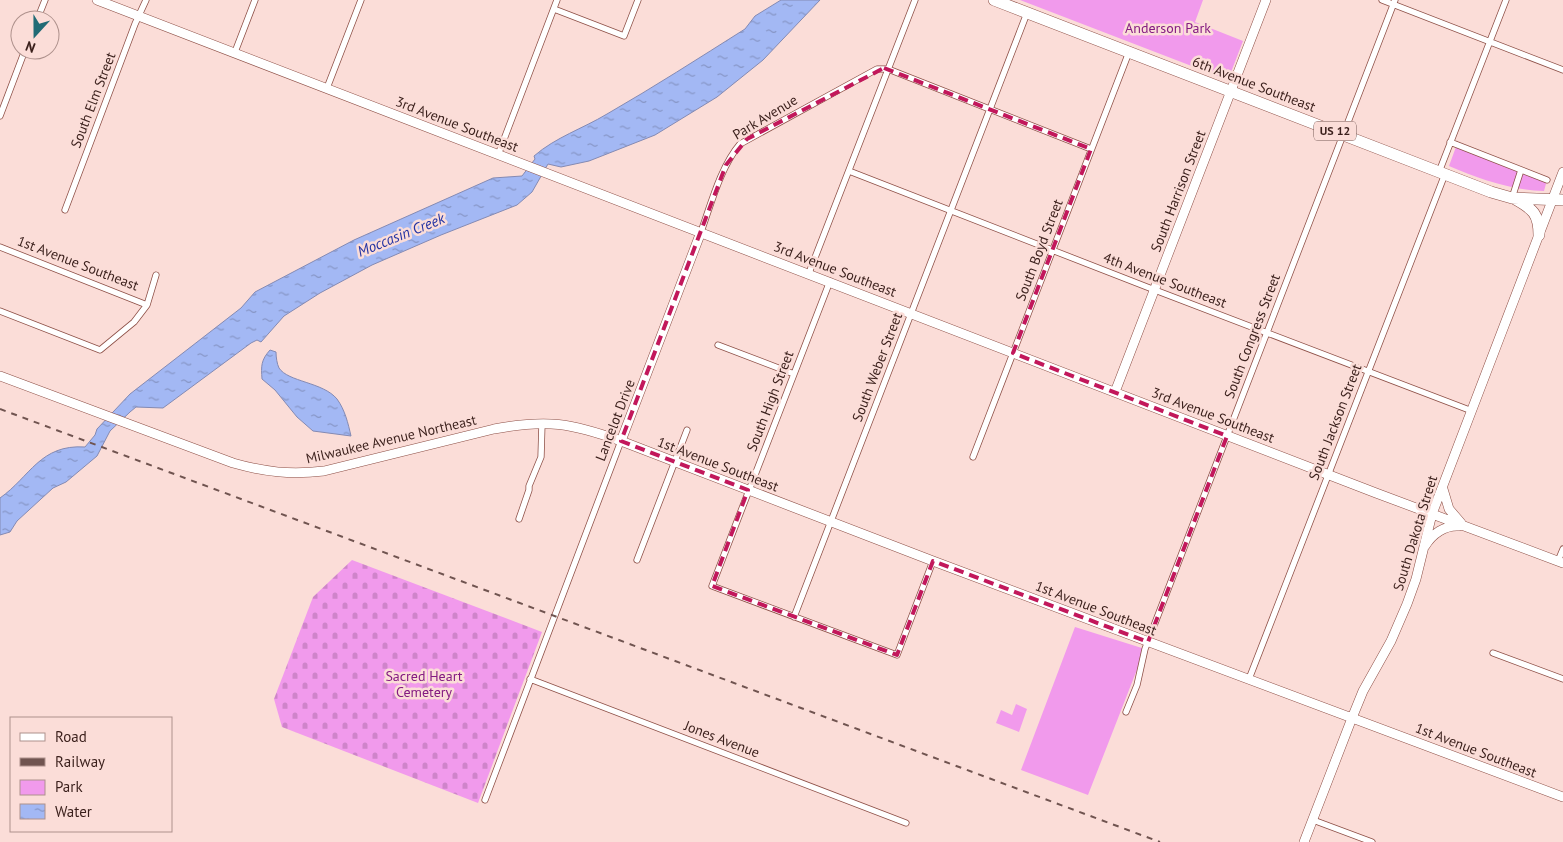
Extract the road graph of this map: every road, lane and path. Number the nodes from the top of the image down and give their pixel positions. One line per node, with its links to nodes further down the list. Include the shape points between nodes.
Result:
1 (97, 0): 15 (street, 3rd Avenue Southeast)
2 (146, 0): 15 (street, South Elm Street)
3 (255, 0): 17 (street)
4 (361, 0): 22 (street)
5 (557, 0): 13 (street)
6 (638, 0): 13 (street, via 624,36)
7 (915, 0): 20 (street)
8 (994, 0): 14 (highway, 6th Avenue Southeast / US 12)
9 (1266, 0): 23 (street, South Harrison Street)
10 (1382, 0): 12 (street)
11 (1506, 0): 16 (street, South Jackson Street)
12 (1394, 2): 16 (street); 26 (street, South Congress Street)
13 (554, 9): 29 (street)
14 (1027, 13): 18 (highway, 6th Avenue Southeast / US 12); 24 (street, South Weber Street)
15 (140, 16): 17 (street, 3rd Avenue Southeast); 37 (street, South Elm Street)
16 (1490, 42): 21 (street); 27 (street, South Jackson Street)
17 (235, 52): 22 (street, 3rd Avenue Southeast)
18 (1129, 52): 23 (highway, 6th Avenue Southeast / US 12); 28 (street, South Boyd Street)
19 (22, 60): 25 (street)
20 (888, 69): 24 (street); 31 (street); 39 (street, Park Avenue, via 871,72 740,144 726,165)
21 (1563, 70)
22 (327, 88): 29 (street, 3rd Avenue Southeast)
23 (1231, 91): 26 (highway, 6th Avenue Southeast / US 12); 46 (street, South Harrison Street)
24 (990, 109): 28 (street); 38 (street, South Weber Street)
25 (0, 116)
26 (1343, 134): 33 (highway, 6th Avenue Southeast / US 12); 50 (street, South Congress Street)
27 (1450, 142): 30 (street); 33 (street, South Jackson Street)
28 (1091, 149): 42 (street, South Boyd Street)
29 (498, 155): 39 (street, 3rd Avenue Southeast)
30 (1521, 170): 34 (street); 35 (street)
31 (849, 171): 38 (street, 4th Avenue Southeast); 43 (street)
32 (1563, 172): 36 (street, South Dakota Street)
33 (1442, 173): 35 (highway, 6th Avenue Southeast / US 12); 53 (street, South Jackson Street)
34 (1547, 180)
35 (1512, 198): 36 (highway, 6th Avenue Southeast / US 12); 40 (highway, via 1535,214)
36 (1558, 200): 40 (street, South Dakota Street)
37 (64, 210)
38 (950, 211): 42 (street, 4th Avenue Southeast); 49 (street, South Weber Street)
39 (701, 232): 43 (street, 3rd Avenue Southeast); 61 (street, Lancelot Drive)
40 (1539, 235): 57 (street, South Dakota Street)
41 (0, 247): 47 (street, 1st Avenue Southeast)
42 (1052, 251): 46 (street, 4th Avenue Southeast); 52 (street, South Boyd Street)
43 (809, 273): 45 (street, 3rd Avenue Southeast)
44 (156, 275): 47 (street)
45 (830, 282): 49 (street, 3rd Avenue Southeast); 54 (street, South High Street)
46 (1155, 290): 50 (street, 4th Avenue Southeast); 56 (street, South Harrison Street)
47 (147, 305): 48 (street, via 134,322 100,350)
48 (0, 311)
49 (912, 314): 52 (street, 3rd Avenue Southeast); 69 (street, South Weber Street)
50 (1267, 333): 53 (street, 4th Avenue Southeast); 60 (street, South Congress Street)
51 (718, 345): 54 (street)
52 (1013, 353): 56 (street, 3rd Avenue Southeast); 62 (street, South Boyd Street)
53 (1368, 372): 57 (street, 4th Avenue Southeast); 64 (street, South Jackson Street)
54 (794, 374): 66 (street, South High Street)
55 (0, 376): 58 (street, Milwaukee Avenue Northeast, via 233,463 272,472 298,474 340,468 494,429)
56 (1115, 392): 60 (street, 3rd Avenue Southeast)
57 (1472, 411): 65 (street, South Dakota Street)
58 (542, 423): 61 (street, Milwaukee Avenue Northeast, via 572,426); 68 (street, via 541,457)
59 (687, 430): 63 (street)
60 (1227, 436): 64 (street, 3rd Avenue Southeast); 77 (street, South Congress Street)
61 (622, 441): 63 (street, 1st Avenue Southeast); 79 (street, Lancelot Drive)
62 (973, 457)
63 (675, 462): 66 (street, 1st Avenue Southeast); 73 (street)
64 (1329, 475): 67 (street, 3rd Avenue Southeast); 81 (street, South Jackson Street)
65 (1443, 486): 67 (street, South Dakota Street); 70 (street, via 1450,509)
66 (748, 490): 69 (street, 1st Avenue Southeast); 76 (street, South High Street, via 712,586)
67 (1432, 514): 70 (street, 3rd Avenue Southeast); 72 (street, South Dakota Street)
68 (519, 519)
69 (831, 522): 74 (street, 1st Avenue Southeast); 76 (street, South Weber Street)
70 (1465, 526): 72 (street, via 1444,528 1435,534); 75 (street, 3rd Avenue Southeast)
71 (1563, 549): 75 (street)
72 (1423, 551): 83 (street, South Dakota Street, via 1402,618)
73 (636, 560)
74 (933, 561): 76 (street, via 896,656); 77 (street, 1st Avenue Southeast)
75 (1561, 562)
76 (794, 617)
77 (1148, 642): 81 (street, 1st Avenue Southeast); 82 (street, South Congress Street)
78 (1493, 653): 80 (street)
79 (530, 679): 85 (street, Lancelot Drive); 87 (street, Jones Avenue)
80 (1563, 679)
81 (1249, 680): 83 (street, 1st Avenue Southeast)
82 (1126, 712)
83 (1352, 718): 84 (street, 1st Avenue Southeast); 86 (street, South Dakota Street)
84 (1563, 797)
85 (485, 800)
86 (1313, 820): 88 (street, South Dakota Street); 89 (street)
87 (906, 823)
88 (1304, 842)
89 (1372, 842)

